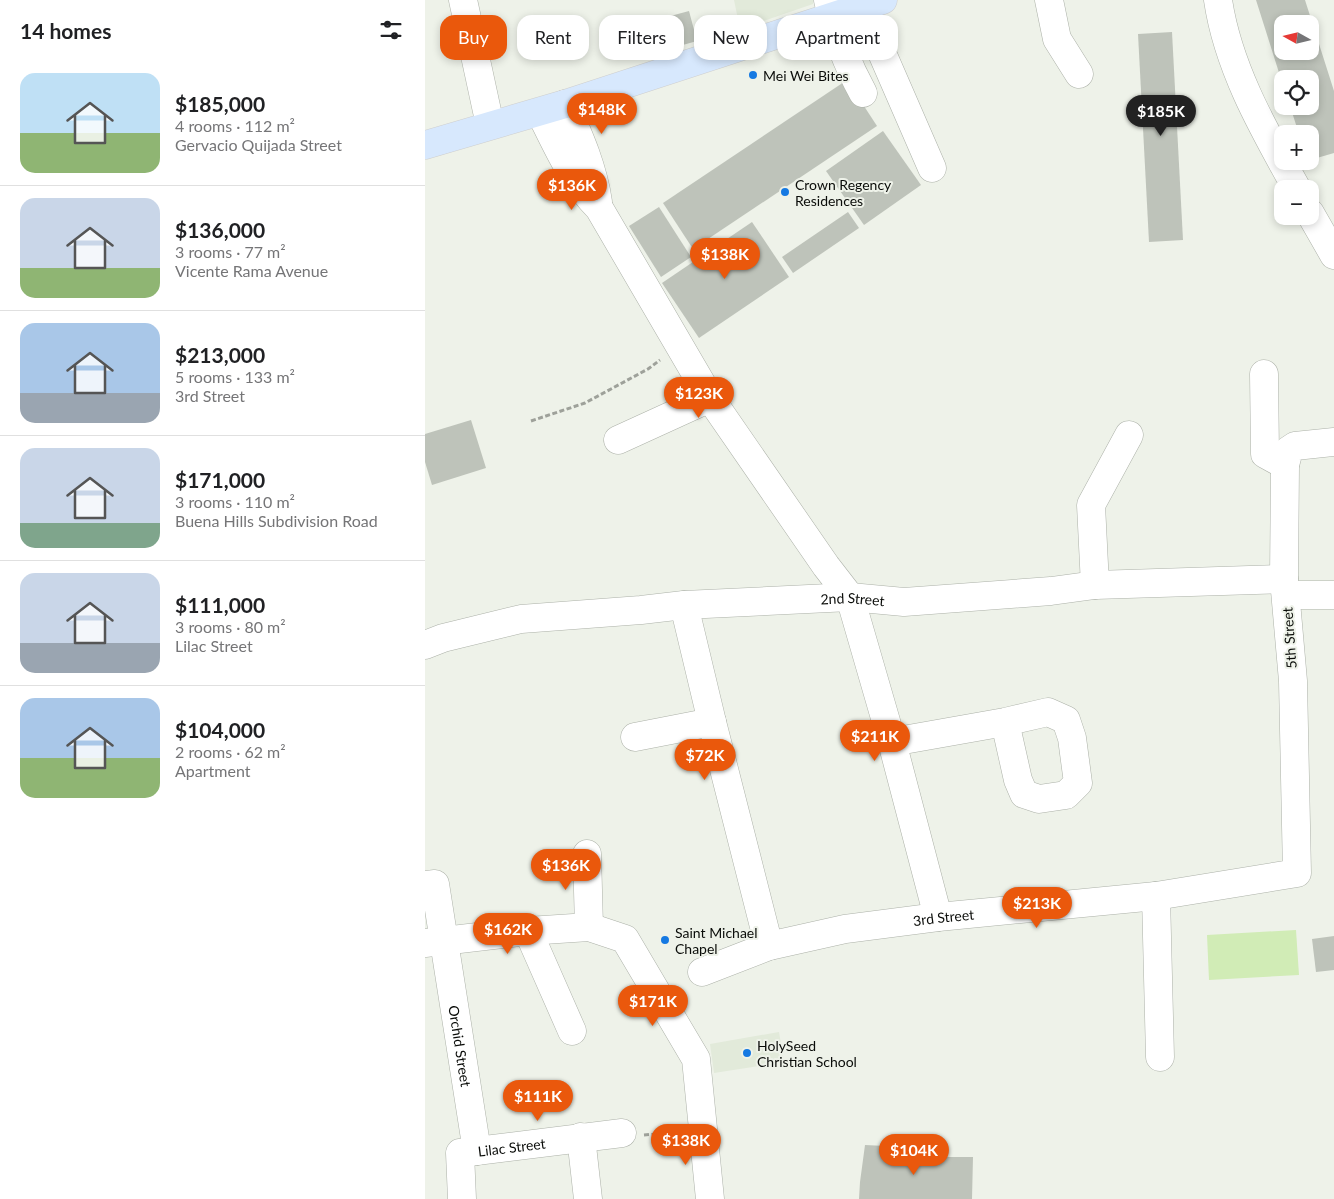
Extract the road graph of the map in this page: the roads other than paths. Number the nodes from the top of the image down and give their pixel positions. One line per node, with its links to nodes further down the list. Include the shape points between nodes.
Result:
1 (463, 0): 9 (street)
2 (1049, 0): 6 (street, via 1057,39)
3 (1219, 0): 12 (street, via 1221,21 1244,86)
4 (873, 4): 5 (main road); 11 (street)
5 (830, 8): 7 (street, via 852,74); 8 (main road)
6 (1079, 74)
7 (863, 93)
8 (552, 108): 9 (main road); 16 (street, via 586,151 599,208)
9 (490, 125): 10 (main road)
10 (425, 145)
11 (932, 168)
12 (1292, 180)
13 (1318, 225): 14 (street)
14 (1333, 248)
15 (1265, 374): 20 (street, via 1265,454)
16 (710, 398): 18 (street); 24 (street)
17 (1129, 435): 21 (street, via 1091,505)
18 (618, 440)
19 (1334, 442): 20 (street, via 1295,446 1289,450)
20 (1285, 464): 22 (street, 5th Street)
21 (1095, 585): 22 (street, 2nd Street); 24 (street, 2nd Street, via 904,602)
22 (1285, 587): 23 (street, 2nd Street); 32 (street, 5th Street, via 1293,681)
23 (1334, 595)
24 (850, 597): 25 (street, 2nd Street); 30 (street)
25 (684, 605): 26 (street, 2nd Street, via 521,619); 27 (street)
26 (425, 645)
27 (712, 722): 29 (street); 39 (street)
28 (1005, 722): 30 (street)
29 (635, 737)
30 (892, 742): 35 (street)
31 (587, 854): 36 (street)
32 (1297, 873): 34 (street, 3rd Street)
33 (425, 885): 38 (street, Orchid Street, via 435,884)
34 (1156, 896): 35 (street, 3rd Street); 42 (street)
35 (938, 917): 39 (street, 3rd Street, via 845,929)
36 (589, 927): 37 (street); 48 (street, via 625,938 696,1059)
37 (528, 931): 38 (street); 41 (street)
38 (435, 942): 45 (street, Orchid Street)
39 (769, 946): 40 (street, 3rd Street)
40 (702, 972)
41 (571, 1030)
42 (1160, 1057)
43 (622, 1132): 44 (street, Lilac Street)
44 (581, 1138): 45 (street, Lilac Street); 47 (street)
45 (468, 1152): 46 (street, Orchid Street)
46 (463, 1199)
47 (588, 1199)
48 (709, 1199)

